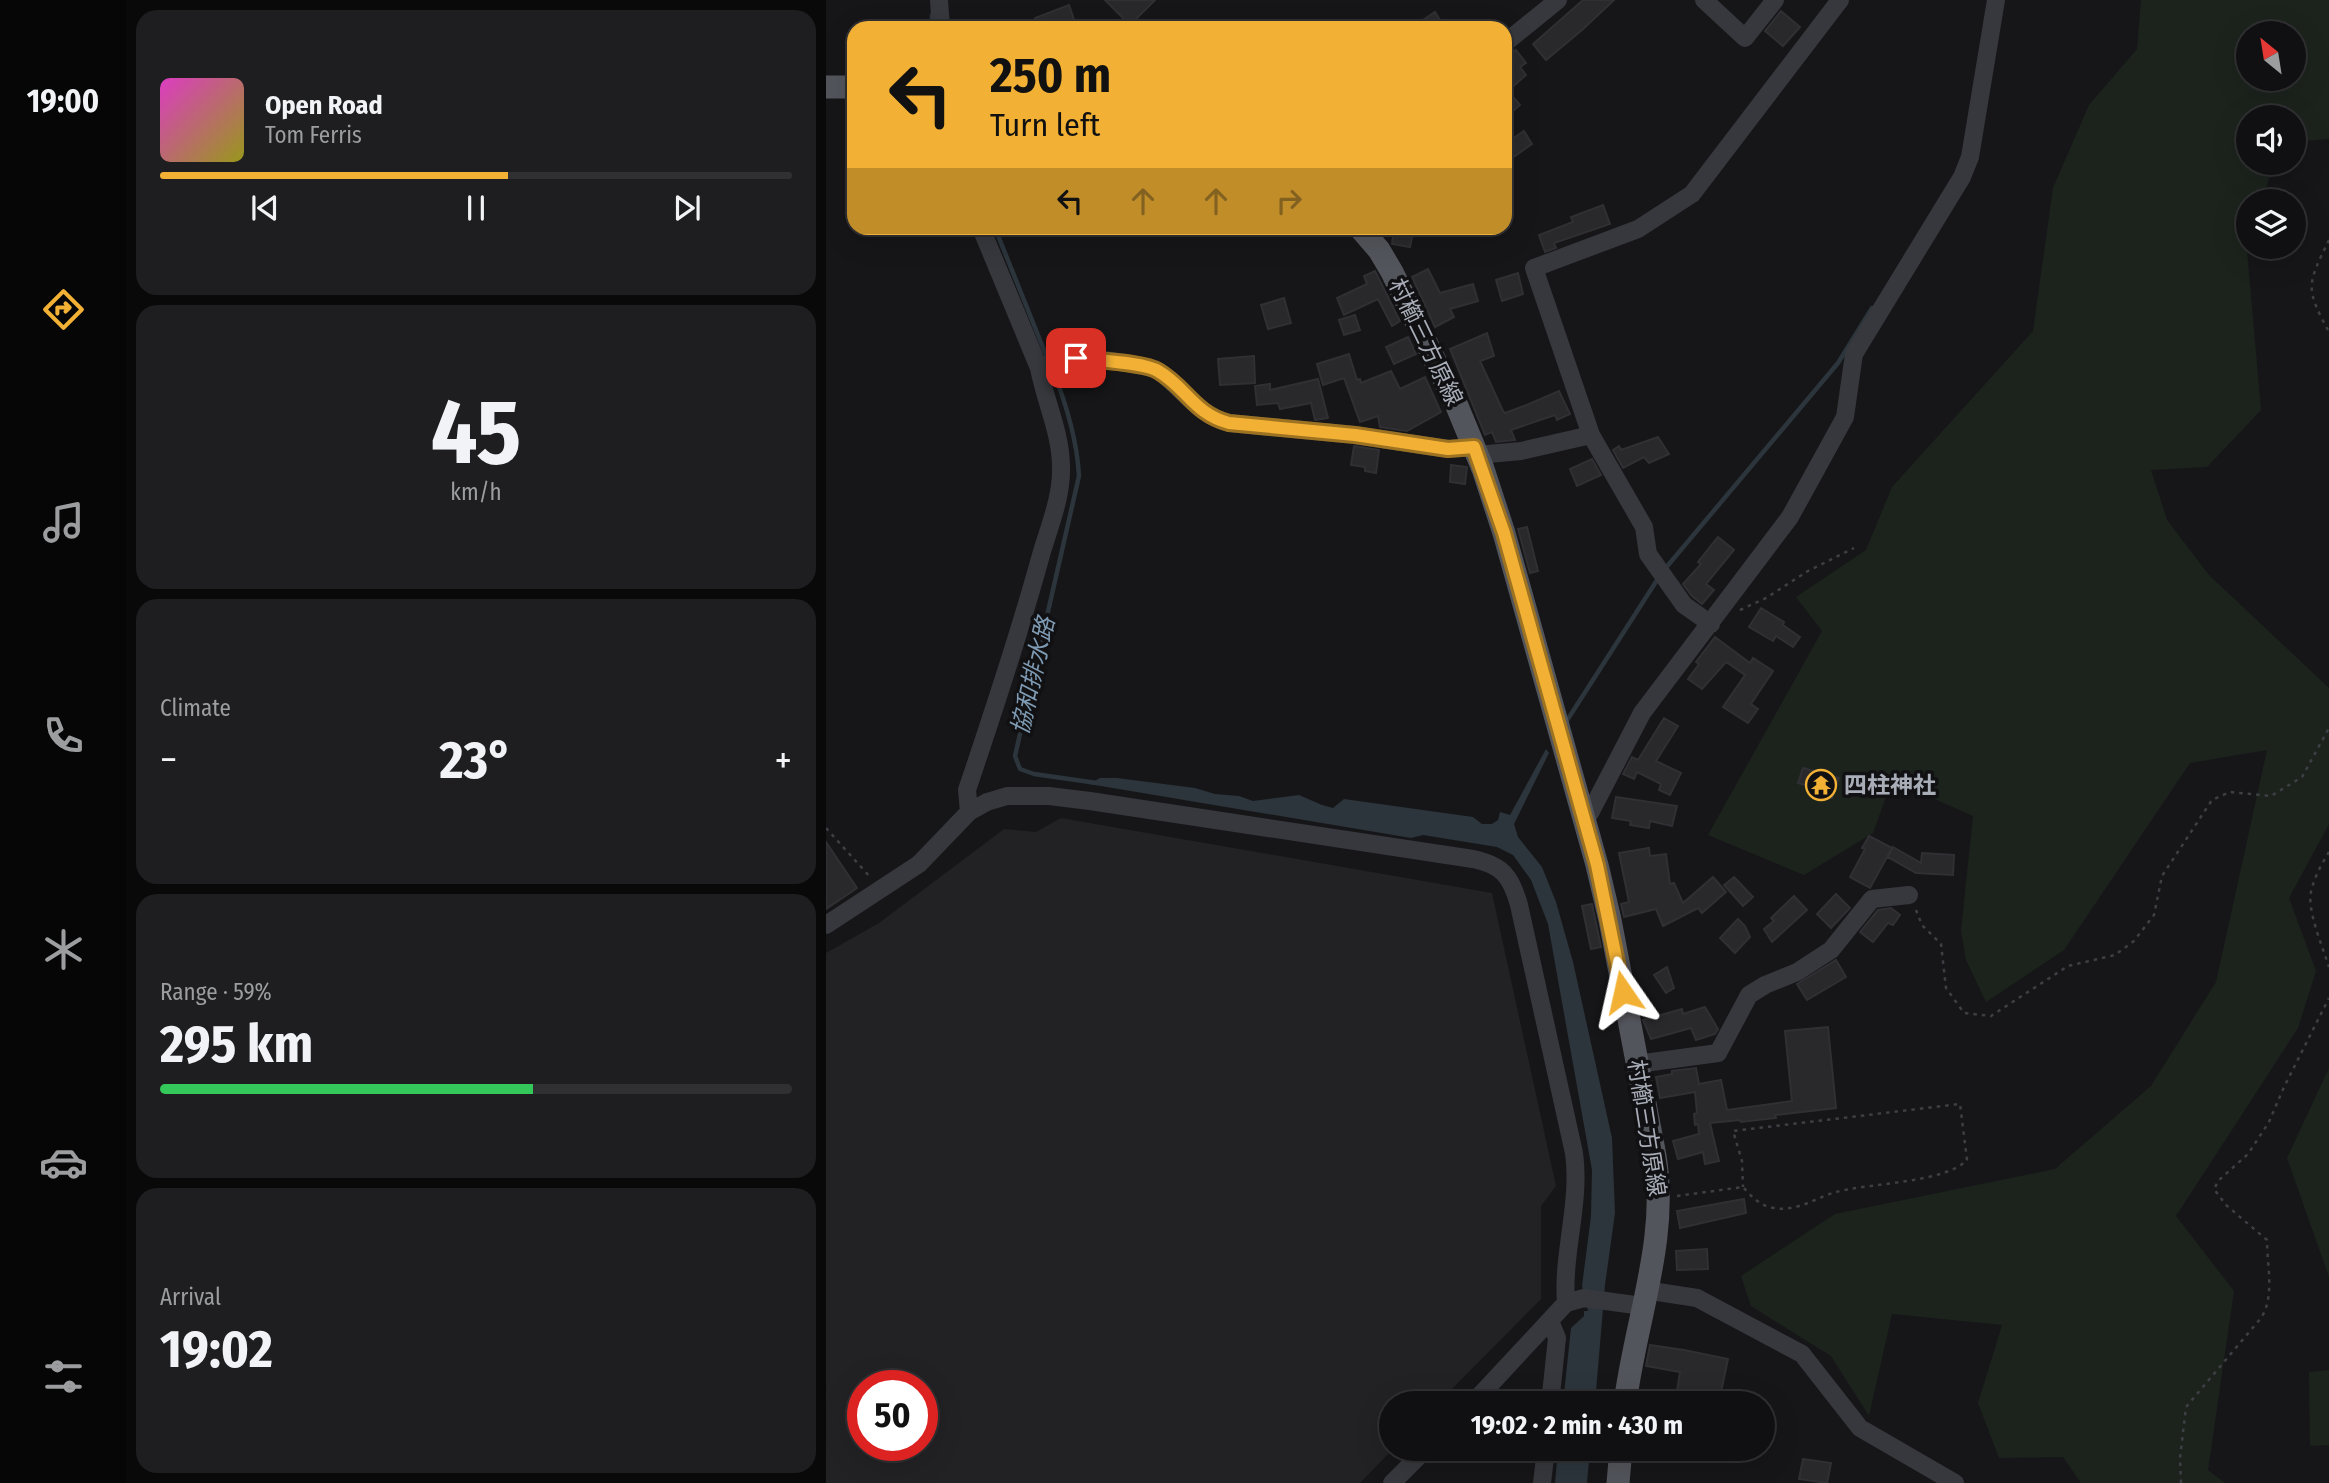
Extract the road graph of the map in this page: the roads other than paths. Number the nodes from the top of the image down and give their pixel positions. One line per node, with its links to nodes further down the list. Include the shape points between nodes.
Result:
1 (939, 0): 7 (street)
2 (1558, 0): 8 (street)
3 (1704, 0): 4 (street, via 1745,38)
4 (1775, 0)
5 (1840, 0): 14 (street, via 1692,194 1638,229 1534,268)
6 (1996, 0): 16 (street, via 1970,157 1962,177 1853,354 1845,417 1790,517)
7 (940, 21)
8 (1512, 37)
9 (826, 87): 10 (main road)
10 (847, 87)
11 (984, 235): 13 (street)
12 (1370, 235): 15 (main road, 村櫛三方原線)
13 (1046, 365): 15 (street, via 1076,358 1156,369 1199,409 1229,423); 17 (street, via 1043,390 1059,444 1060,484 1033,586 967,790)
14 (1591, 435): 15 (street, via 1521,451); 16 (street, via 1644,527 1655,567 1684,605)
15 (1476, 451): 18 (main road, 村櫛三方原線, via 1504,533)
16 (1711, 624): 18 (street, via 1642,713 1590,813)
17 (969, 812): 20 (street, via 926,859); 23 (street, via 1007,796 1076,799 1473,859 1504,872 1519,905 1575,1161 1564,1285)
18 (1583, 817): 21 (main road, 村櫛三方原線, via 1608,911)
19 (1909, 895): 21 (street, via 1872,899 1831,950 1749,995 1718,1053)
20 (826, 925)
21 (1637, 1064): 22 (main road, 村櫛三方原線, via 1659,1199 1657,1234)
22 (1639, 1300): 23 (street); 27 (main road, 村櫛三方原線); 34 (street, via 1697,1297 1802,1354 1860,1428)
23 (1575, 1301): 24 (street)
24 (1550, 1321): 25 (street); 26 (street, via 1557,1338)
25 (1484, 1391)
26 (1551, 1391)
27 (1627, 1391)
28 (1414, 1461): 31 (street)
29 (1545, 1461): 32 (street)
30 (1619, 1461): 33 (main road)
31 (1392, 1483)
32 (1542, 1483)
33 (1618, 1483)
34 (1955, 1483)

